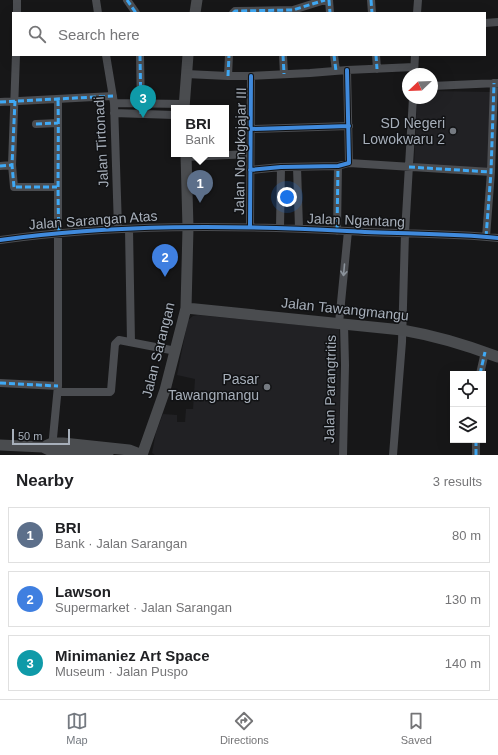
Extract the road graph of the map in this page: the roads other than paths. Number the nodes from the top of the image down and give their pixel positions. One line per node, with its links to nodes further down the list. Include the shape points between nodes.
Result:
1 (18, 0): 9 (street)
2 (96, 0): 10 (street)
3 (127, 0): 11 (street)
4 (197, 0): 12 (main road)
5 (325, 0): 14 (street)
6 (329, 0): 15 (street)
7 (371, 0): 16 (street)
8 (418, 0): 17 (street)
9 (17, 12)
10 (98, 12)
11 (135, 12)
12 (195, 12)
13 (234, 12): 14 (street)
14 (283, 12)
15 (330, 12)
16 (372, 12)
17 (417, 12)
18 (498, 22): 19 (street)
19 (486, 23)
20 (16, 56): 42 (street)
21 (106, 56): 41 (street, Jalan Tirtonadi)
22 (140, 56): 44 (street)
23 (188, 56): 34 (main road)
24 (229, 56): 36 (street)
25 (283, 56): 35 (street)
26 (334, 56): 33 (street)
27 (376, 56): 30 (street)
28 (415, 56): 29 (street)
29 (414, 68)
30 (377, 69): 31 (street); 32 (street)
31 (347, 70): 33 (street); 53 (street)
32 (402, 70)
33 (336, 71): 35 (street)
34 (186, 74): 36 (street); 47 (main road)
35 (284, 74): 37 (street)
36 (228, 76): 37 (street)
37 (251, 76): 54 (street, Jalan Nongkojajar III)
38 (496, 83): 39 (street); 66 (street)
39 (438, 86)
40 (58, 100): 41 (street); 42 (street); 52 (street)
41 (114, 100): 44 (street); 48 (street, Jalan Tirtonadi)
42 (15, 101): 43 (street); 59 (street)
43 (0, 102)
44 (140, 104): 46 (street); 49 (street)
45 (413, 104): 64 (street)
46 (171, 105)
47 (184, 105)
48 (114, 113): 49 (street); 70 (street, Jalan Tirtonadi)
49 (141, 114): 50 (street)
50 (171, 115)
51 (36, 124): 52 (street)
52 (58, 124): 68 (street)
53 (349, 126): 54 (street); 58 (street)
54 (251, 129): 55 (street, Jalan Nongkojajar III)
55 (250, 154): 56 (street); 65 (street, Jalan Nongkojajar III)
56 (229, 155)
57 (186, 157): 72 (main road, Jalan Sarangan)
58 (349, 162): 62 (street); 64 (street)
59 (12, 165): 60 (street); 68 (street, via 15,187)
60 (0, 166)
61 (297, 166): 62 (street); 63 (street); 74 (street)
62 (338, 166): 75 (street)
63 (281, 167): 65 (street); 73 (street)
64 (409, 167): 66 (street); 78 (street)
65 (250, 170): 69 (street, Jalan Nongkojajar III)
66 (491, 172): 67 (street)
67 (494, 186): 79 (street)
68 (57, 187): 77 (street)
69 (250, 227): 72 (street, Jalan Ngantang); 73 (street, Jalan Ngantang)
70 (118, 228): 71 (street, Jalan Sarangan Atas); 77 (street, Jalan Sarangan Atas)
71 (129, 228): 72 (street, Jalan Sarangan Atas); 85 (street)
72 (188, 228): 82 (main road, Jalan Sarangan)
73 (280, 228): 74 (street, Jalan Ngantang)
74 (299, 228): 75 (street, Jalan Ngantang)
75 (337, 230): 76 (street, Jalan Ngantang)
76 (348, 231): 78 (street, Jalan Ngantang); 83 (street, Jalan Parangtritis, one-way to 83)
77 (59, 232): 81 (street, Jalan Sarangan Atas); 91 (street)
78 (405, 233): 79 (street, Jalan Ngantang); 84 (street)
79 (486, 237): 80 (street, Jalan Ngantang)
80 (498, 238)
81 (0, 240)
82 (186, 308): 83 (main road, Jalan Tawangmangu); 86 (main road, Jalan Sarangan)
83 (341, 323): 84 (main road, Jalan Tawangmangu); 97 (street, Jalan Parangtritis, via 345,365)
84 (402, 330): 87 (main road, Jalan Tawangmangu, via 434,335); 98 (street)
85 (132, 342): 86 (street); 91 (street, via 119,340 115,344 110,392)
86 (176, 351): 96 (main road, Jalan Sarangan, via 158,411)
87 (485, 352): 88 (main road, Jalan Tawangmangu); 89 (street)
88 (498, 357)
89 (481, 371)
90 (0, 383): 91 (street)
91 (58, 389): 94 (street)
92 (476, 443): 99 (street)
93 (0, 445): 94 (main road)
94 (49, 449): 95 (main road); 96 (main road, via 129,450)
95 (108, 455)
96 (141, 455)
97 (343, 455)
98 (394, 455)
99 (476, 455)

